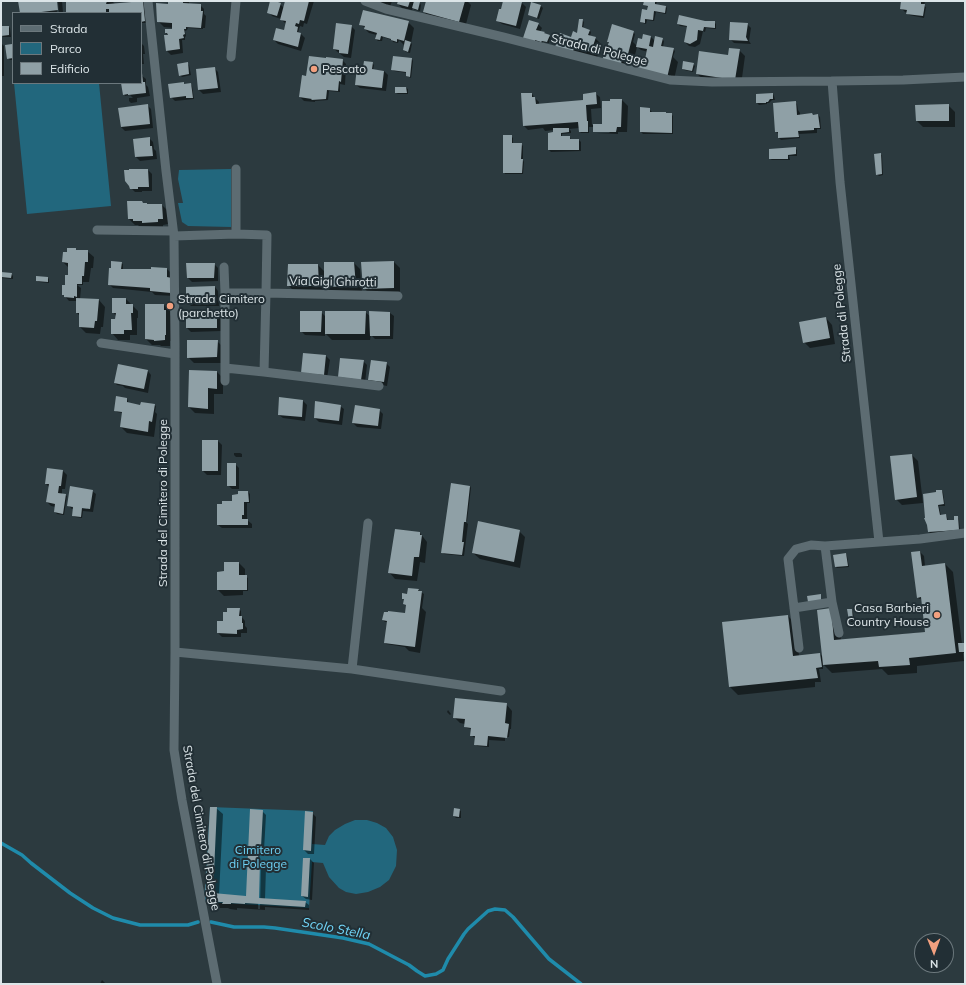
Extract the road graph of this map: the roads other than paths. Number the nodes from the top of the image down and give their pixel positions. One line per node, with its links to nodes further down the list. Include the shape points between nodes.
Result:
1 (148, 1): 9 (street, Strada del Cimitero di Polegge)
2 (236, 1): 4 (street)
3 (365, 1): 6 (street, Strada di Polegge, via 386,9 670,80)
4 (231, 56)
5 (965, 77): 6 (street, Strada di Polegge)
6 (832, 81): 23 (street, Strada di Polegge, via 840,190)
7 (236, 169): 10 (street)
8 (97, 230): 9 (street)
9 (173, 233): 10 (street); 16 (street, Strada del Cimitero di Polegge)
10 (236, 234): 13 (street, via 267,234)
11 (224, 266): 12 (street)
12 (225, 293): 13 (street, Via Gigi Ghirotti); 17 (street)
13 (266, 293): 14 (street, Via Gigi Ghirotti); 18 (street)
14 (398, 296)
15 (101, 343): 16 (street)
16 (175, 354): 29 (street, Strada del Cimitero di Polegge)
17 (225, 368): 18 (street); 19 (street)
18 (264, 372): 20 (street)
19 (225, 381)
20 (379, 386)
21 (368, 523): 30 (street)
22 (965, 533): 23 (street, via 920,540)
23 (879, 542): 24 (street)
24 (825, 546): 25 (street); 26 (street, via 811,545 796,549 788,559)
25 (832, 602): 26 (street); 27 (street)
26 (794, 608): 28 (street)
27 (839, 633)
28 (799, 648)
29 (175, 652): 30 (street); 32 (street, Strada del Cimitero di Polegge, via 174,750)
30 (352, 669): 31 (street)
31 (502, 691)
32 (217, 984)

